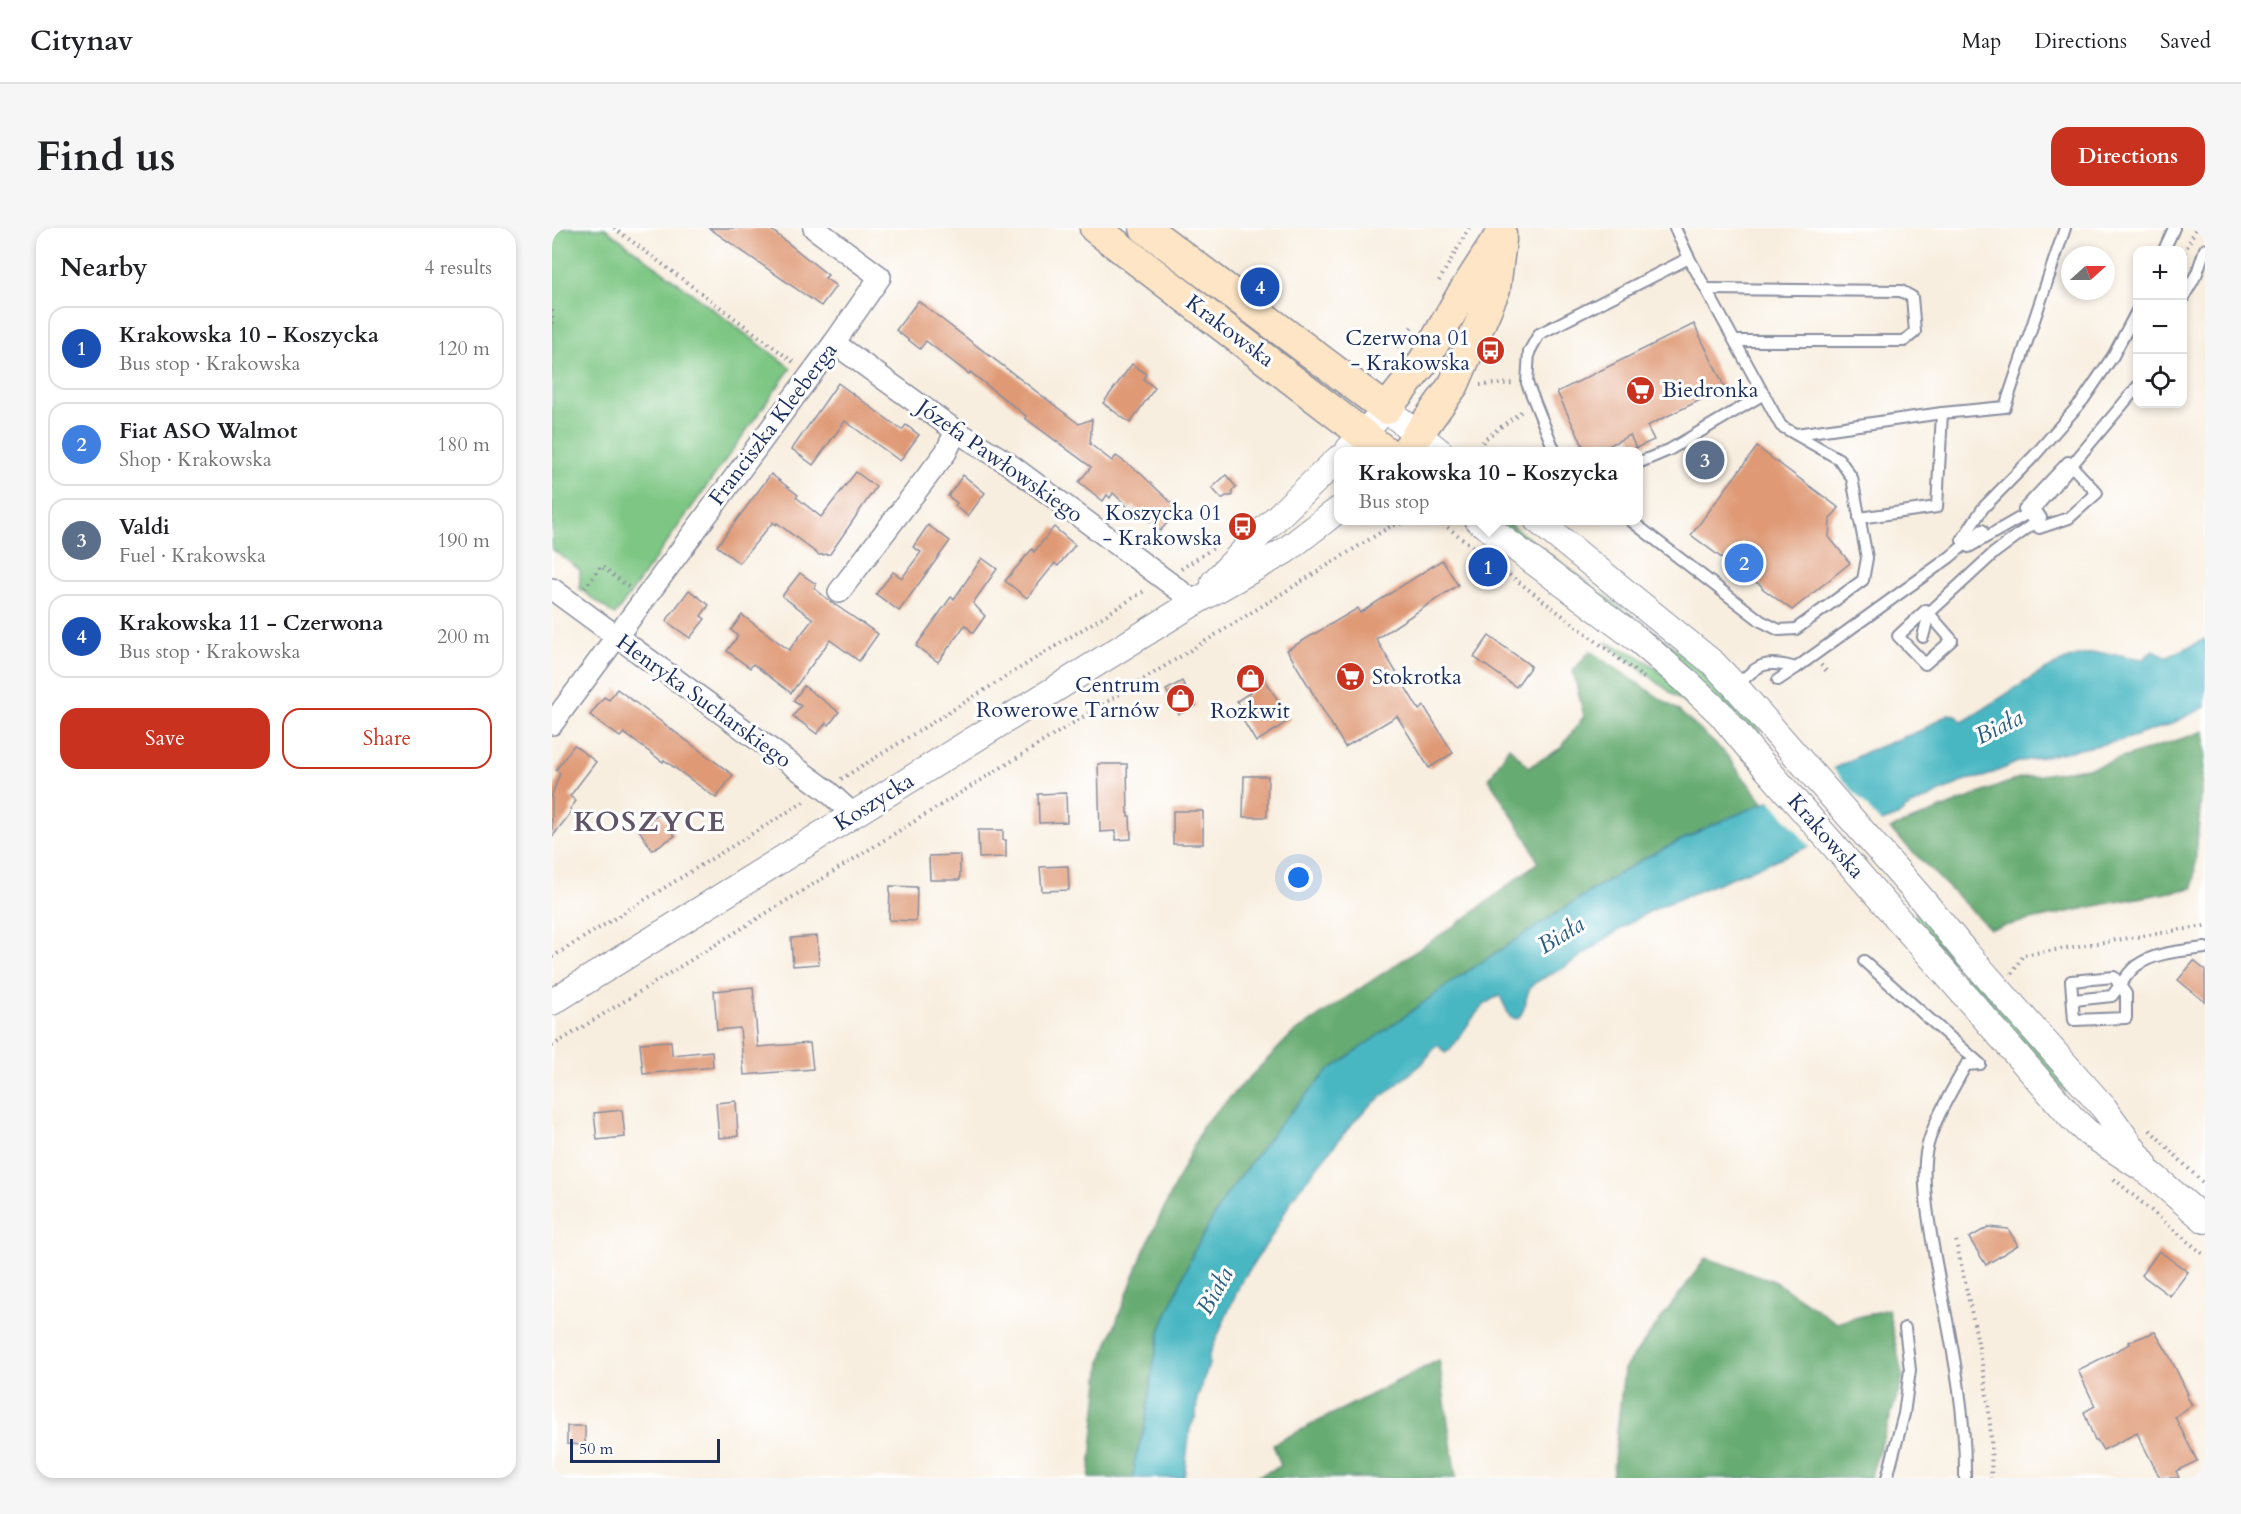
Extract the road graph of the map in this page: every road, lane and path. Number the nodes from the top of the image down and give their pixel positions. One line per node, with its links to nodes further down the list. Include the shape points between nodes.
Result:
1 (614, 228): 23 (path)
2 (814, 228): 21 (street, Franciszka Kleeberga, via 880,277)
3 (1095, 228): 33 (main road, Krakowska)
4 (1145, 228): 29 (main road, Krakowska)
5 (1469, 228): 13 (path)
6 (1675, 228): 12 (lane)
7 (2065, 228): 30 (lane, via 2005,407)
8 (2174, 228): 10 (lane)
9 (1503, 231): 29 (main road, via 1422,364); 34 (main road, via 1495,289 1455,384)
10 (2166, 246)
11 (2205, 249): 15 (lane)
12 (1689, 258): 14 (lane); 24 (lane, via 1539,334 1529,352)
13 (1434, 289)
14 (1707, 289): 20 (lane); 20 (lane, via 1901,291 1912,297 1915,332 1905,341)
15 (2187, 291)
16 (552, 310): 19 (path)
17 (1418, 317): 22 (path)
18 (2133, 318): 50 (lane, via 2083,399 1983,508 1962,540)
19 (552, 326)
20 (1735, 341): 27 (lane)
21 (834, 343): 31 (street, Józefa Pawłowskiego); 58 (street, Franciszka Kleeberga)
22 (1396, 347)
23 (799, 366)
24 (1527, 383): 25 (path); 28 (lane)
25 (1476, 385)
26 (2133, 392): 39 (lane)
27 (1764, 394): 32 (lane, via 1781,426); 37 (lane)
28 (1535, 402): 35 (path); 36 (lane)
29 (1386, 409): 33 (street, Krakowska); 34 (street, Krakowska)
30 (1942, 413): 32 (lane); 42 (lane, via 1937,507)
31 (956, 431): 51 (street, Józefa Pawłowskiego, via 1006,462); 54 (street, via 946,452)
32 (1796, 434): 42 (lane, via 1839,459 1852,478)
33 (1365, 446)
34 (1421, 446)
35 (1479, 447)
36 (1553, 447)
37 (1643, 462)
38 (1334, 463): 56 (street, Koszycka)
39 (2072, 466): 41 (lane, via 2068,462 2024,509); 41 (lane, via 2097,493 2069,518 2039,528)
40 (1334, 513): 56 (street, Koszycka, via 1285,551)
41 (2032, 514): 50 (lane, via 1969,547); 57 (lane)
42 (1859, 518): 47 (lane, via 1867,558 1863,580 1796,629 1779,630 1761,621)
43 (1395, 525): 75 (path)
44 (1445, 525): 61 (path)
45 (1485, 525): 76 (street, Krakowska, via 1637,639 1720,713 2072,1118)
46 (1550, 525): 63 (street, Krakowska)
47 (1636, 525)
48 (1982, 530): 50 (lane)
49 (1220, 544): 51 (path)
50 (1966, 544): 60 (lane)
51 (1164, 579): 56 (street, Józefa Pawłowskiego); 65 (path)
52 (552, 589): 58 (street, Henryka Sucharskiego)
53 (636, 592): 55 (path, via 601,567)
54 (839, 592)
55 (579, 596)
56 (1195, 602): 66 (street, Koszycka)
57 (1929, 614): 57 (lane, via 1952,640 1925,664 1898,636 1926,610); 59 (lane)
58 (616, 636): 64 (street, Franciszka Kleeberga); 65 (street, Henryka Sucharskiego)
59 (1923, 637)
60 (1796, 668): 62 (lane); 63 (lane, via 1770,662 1749,673)
61 (1649, 681)
62 (1778, 681)
63 (1736, 687): 76 (street, Krakowska, via 2104,1108)
64 (552, 724)
65 (825, 789): 66 (street, Henryka Sucharskiego); 69 (path)
66 (854, 814): 74 (street, Koszycka)
67 (2205, 926): 71 (path, via 2023,955)
68 (2205, 948): 72 (lane, via 2150,958 2135,967)
69 (552, 957)
70 (1864, 961): 81 (lane, via 1980,1064 1966,1065 1942,1108 1927,1148 1924,1169 1931,1235 1959,1387)
71 (2017, 966)
72 (2120, 986): 72 (lane, via 2114,978 2071,981 2074,1020 2126,1018 2126,994); 73 (lane, via 2112,996)
73 (2074, 1000)
74 (552, 1002)
75 (552, 1046)
76 (2151, 1174): 77 (street, Krakowska)
77 (2205, 1220)
78 (1956, 1241): 82 (path, via 1983,1367 1992,1439)
79 (1905, 1328): 80 (lane, via 1910,1370 1904,1414)
80 (1887, 1478)
81 (1965, 1478)
82 (1991, 1478)

